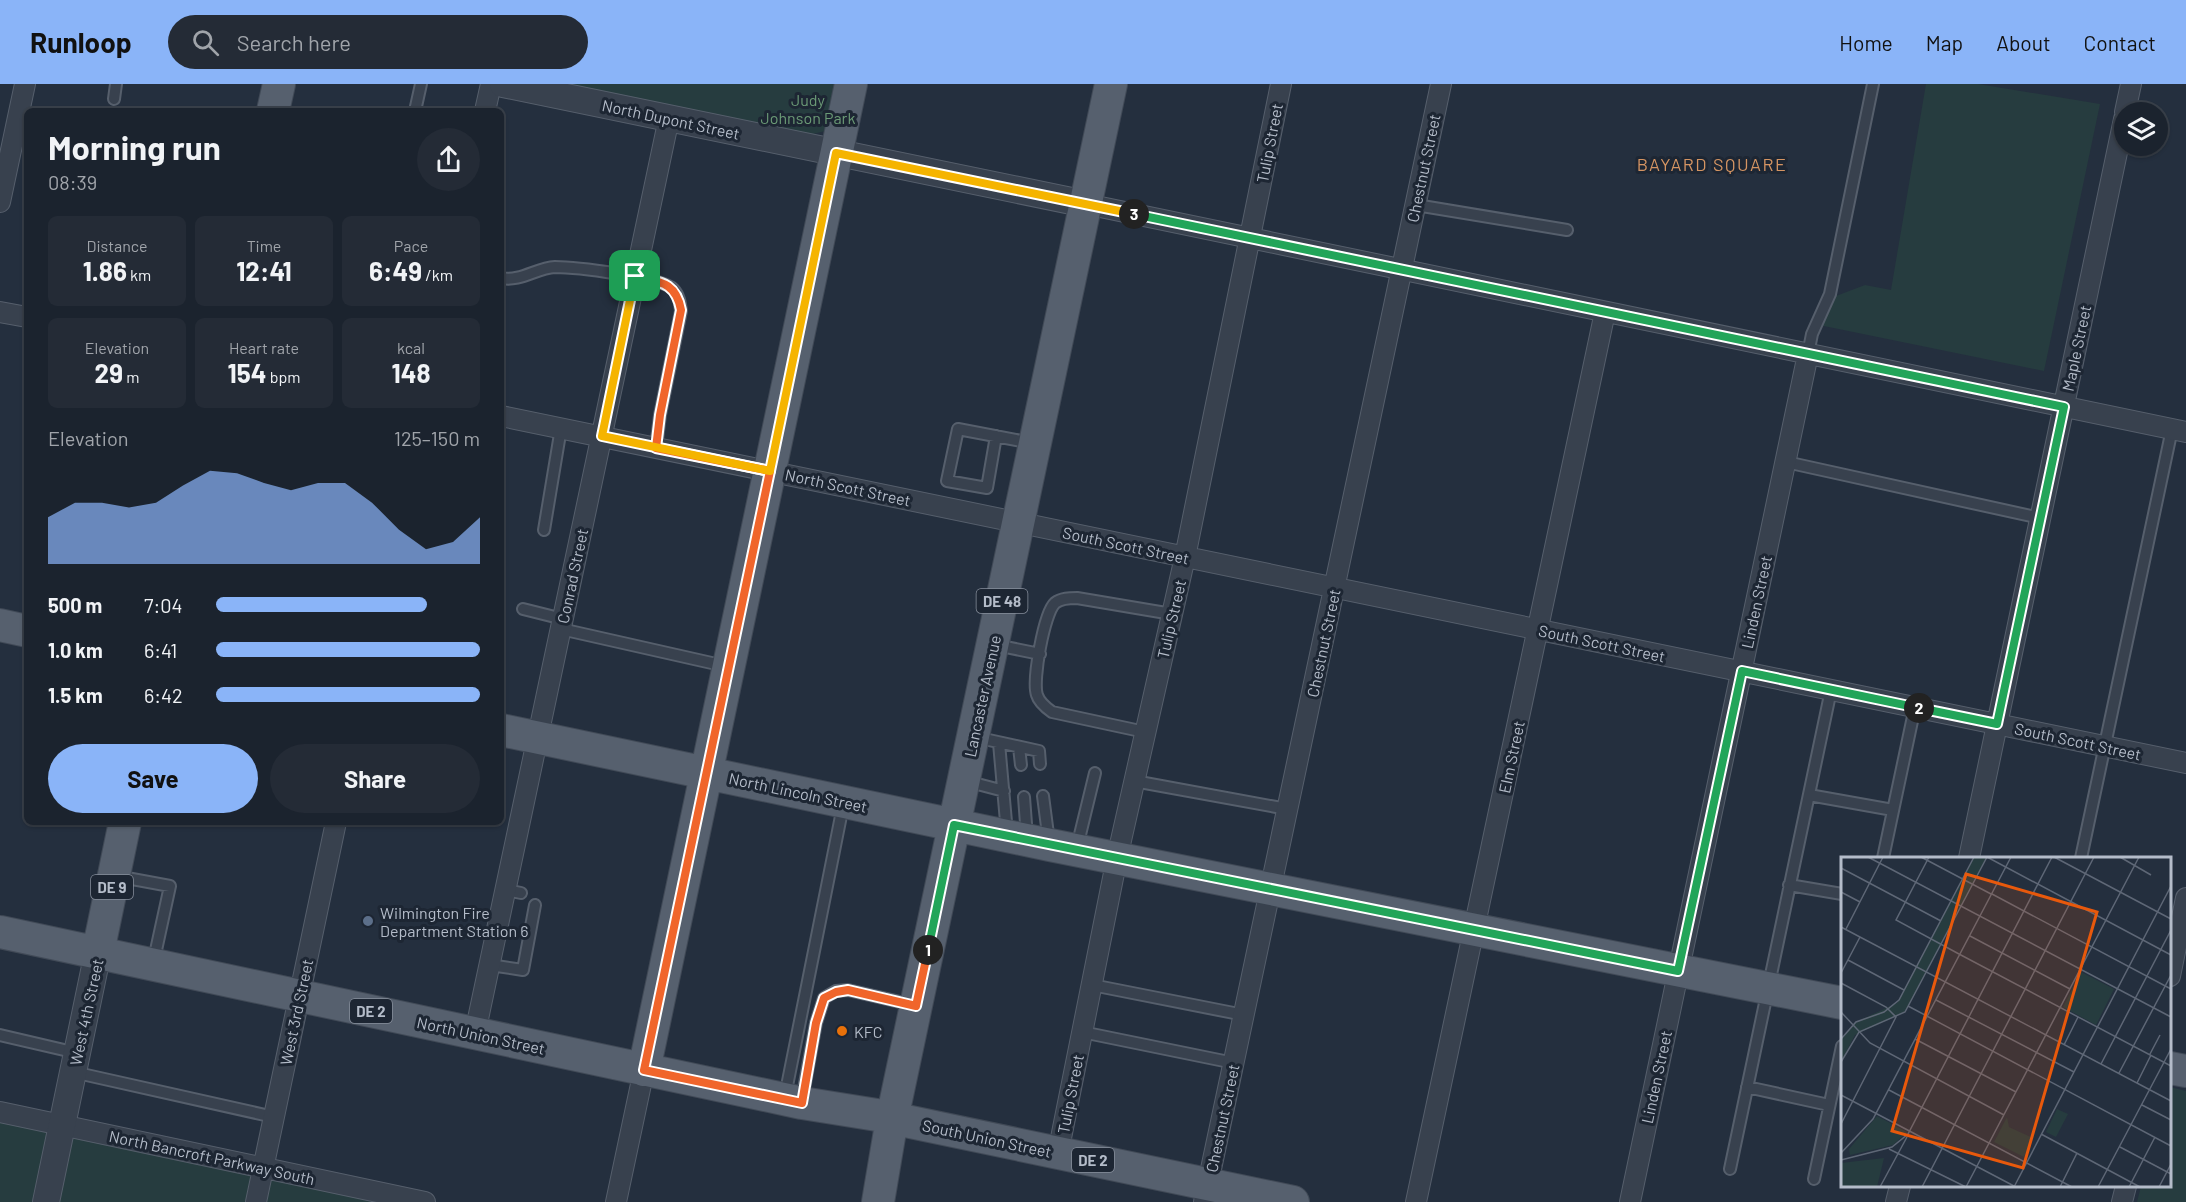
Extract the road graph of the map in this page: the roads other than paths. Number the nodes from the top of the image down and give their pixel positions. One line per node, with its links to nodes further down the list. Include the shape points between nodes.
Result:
1 (25, 84): 21 (street)
2 (116, 84): 13 (lane)
3 (279, 84): 15 (main road)
4 (421, 84): 16 (lane)
5 (491, 84): 17 (street)
6 (503, 84): 18 (street, North Dupont Street)
7 (851, 84): 19 (main road)
8 (1111, 84): 22 (main road, Lancaster Avenue / DE 48)
9 (1281, 84): 25 (street, Tulip Street)
10 (1441, 84): 23 (street, Chestnut Street)
11 (1873, 84): 32 (lane, via 1830,294 1812,333)
12 (2132, 84): 14 (street)
13 (114, 99)
14 (2128, 102)
15 (274, 108)
16 (416, 108)
17 (486, 108)
18 (669, 118): 19 (street, North Dupont Street); 27 (street, Conrad Street)
19 (836, 153): 22 (street, North Dupont Street); 42 (main road)
20 (2116, 156): 33 (street, Maple Street)
21 (0, 201)
22 (1086, 204): 25 (street); 39 (main road, Lancaster Avenue / DE 48)
23 (1416, 205): 24 (lane); 26 (street, Chestnut Street)
24 (1567, 231)
25 (1251, 238): 26 (street); 46 (street, Tulip Street)
26 (1402, 270): 30 (street); 47 (street, Chestnut Street)
27 (635, 276): 28 (lane, via 555,267); 37 (street, Conrad Street); 40 (lane, via 673,289 681,310)
28 (504, 279)
29 (0, 312): 31 (street)
30 (1605, 312): 32 (street); 51 (street, Elm Street)
31 (24, 316)
32 (1808, 354): 33 (street); 41 (street, Linden Street)
33 (2064, 407): 36 (street); 43 (street, Maple Street)
34 (504, 417): 35 (street, North Scott Street)
35 (561, 428): 37 (street, North Scott Street); 45 (lane)
36 (2179, 431): 63 (lane)
37 (602, 436): 40 (street, North Scott Street); 50 (street, Conrad Street)
38 (996, 436): 38 (lane, via 987,488 947,481 958,429); 39 (lane)
39 (1035, 444): 44 (main road, Lancaster Avenue / DE 48)
40 (656, 448): 42 (street, North Scott Street)
41 (1786, 462): 43 (lane); 55 (street, Linden Street)
42 (770, 471): 44 (street, North Scott Street); 54 (main road)
43 (2040, 518): 58 (street, Maple Street)
44 (1018, 523): 46 (street, South Scott Street); 52 (main road, Lancaster Avenue / DE 48)
45 (544, 530)
46 (1185, 557): 47 (street, South Scott Street); 49 (street, Tulip Street)
47 (1334, 588): 51 (street, South Scott Street); 77 (street, Chestnut Street)
48 (523, 609): 50 (lane)
49 (1172, 614): 53 (lane, via 1066,598 1056,602 1049,612); 60 (street, Tulip Street)
50 (562, 624): 54 (lane); 61 (street, Conrad Street)
51 (1538, 630): 55 (street, South Scott Street); 93 (street, Elm Street)
52 (992, 644): 53 (lane); 62 (main road, Lancaster Avenue / DE 48)
53 (1040, 654): 60 (lane, via 1035,681 1042,705 1052,712)
54 (729, 666): 68 (main road)
55 (1742, 671): 56 (street, South Scott Street); 99 (street, Linden Street)
56 (1831, 690): 57 (street, South Scott Street); 73 (lane)
57 (1915, 707): 58 (street, South Scott Street); 78 (lane)
58 (1997, 724): 63 (street, South Scott Street); 84 (street, Maple Street)
59 (504, 731): 61 (main road, North Lincoln Street)
60 (1145, 732): 71 (street, Tulip Street)
61 (538, 738): 68 (main road, North Lincoln Street); 97 (street, Conrad Street, via 513,891)
62 (986, 740): 64 (lane); 70 (main road, Lancaster Avenue / DE 48); 72 (lane)
63 (2104, 746): 65 (street, South Scott Street); 85 (lane)
64 (1019, 747): 66 (lane, via 1039,751); 67 (lane)
65 (2186, 763)
66 (1040, 764)
67 (1021, 765)
68 (706, 773): 76 (main road, North Lincoln Street); 112 (main road)
69 (1095, 773): 82 (lane)
70 (964, 781): 72 (lane); 81 (main road, Lancaster Avenue / DE 48)
71 (1134, 781): 77 (lane); 86 (street, Tulip Street)
72 (1004, 791): 82 (lane)
73 (1809, 795): 78 (lane); 88 (lane)
74 (1043, 796): 82 (lane)
75 (1024, 797): 82 (lane)
76 (844, 802): 81 (main road, North Lincoln Street); 114 (lane)
77 (1287, 809): 89 (street, Chestnut Street)
78 (1893, 810): 83 (lane)
79 (124, 825): 87 (main road, West 4th Street / DE 9)
80 (335, 825): 102 (street, West 3rd Street)
81 (954, 825): 82 (main road, North Lincoln Street); 104 (main road, Lancaster Avenue / DE 48)
82 (1040, 843): 86 (main road, North Lincoln Street)
83 (1883, 857)
84 (1969, 857)
85 (2080, 857)
86 (1117, 858): 89 (main road, North Lincoln Street); 100 (street, Tulip Street)
87 (114, 876): 95 (main road, West 4th Street / DE 9); 96 (lane, via 170,886)
88 (1789, 885): 90 (lane); 101 (lane)
89 (1270, 889): 93 (main road, North Lincoln Street); 105 (street, Chestnut Street)
90 (1841, 894)
91 (2186, 898): 98 (street)
92 (535, 905): 97 (lane, via 523,970)
93 (1474, 929): 99 (main road, North Lincoln Street); 133 (street, Elm Street)
94 (0, 932): 95 (main road, North Union Street / DE 2)
95 (98, 952): 96 (main road, North Union Street / DE 2); 110 (street, West 4th Street)
96 (153, 964): 102 (main road, North Union Street / DE 2)
97 (490, 965): 107 (street, Conrad Street)
98 (2171, 967)
99 (1678, 971): 101 (main road, North Lincoln Street); 134 (street, Linden Street)
100 (1092, 985): 105 (lane); 106 (street, Tulip Street)
101 (1767, 988): 103 (main road, North Lincoln Street); 113 (lane)
102 (300, 996): 107 (main road, North Union Street / DE 2); 117 (street, West 3rd Street)
103 (1841, 1003)
104 (916, 1006): 114 (lane, via 848,990 824,998); 118 (main road, Lancaster Avenue / DE 48)
105 (1244, 1015): 111 (street, Chestnut Street)
106 (1082, 1032): 111 (lane); 120 (street, Tulip Street)
107 (475, 1033): 112 (main road, North Union Street / DE 2)
108 (0, 1035): 110 (lane)
109 (1841, 1051): 115 (lane)
110 (75, 1062): 117 (lane); 119 (street, West 4th Street)
111 (1234, 1063): 126 (street, Chestnut Street)
112 (644, 1070): 114 (main road, North Union Street / DE 2); 130 (street)
113 (1747, 1087): 115 (lane); 122 (lane)
114 (793, 1102): 118 (main road, North Union Street / DE 2)
115 (1829, 1105): 123 (lane)
116 (0, 1112): 119 (street, North Bancroft Parkway South)
117 (274, 1117): 121 (street, West 3rd Street)
118 (892, 1119): 120 (main road, South Union Street / DE 2); 131 (main road, Lancaster Avenue / DE 48)
119 (62, 1124): 121 (street, North Bancroft Parkway South); 127 (street, West 4th Street)
120 (1058, 1153): 126 (main road, South Union Street / DE 2)
121 (263, 1168): 128 (street, West 3rd Street); 129 (street, North Bancroft Parkway South)
122 (1730, 1169)
123 (1814, 1179)
124 (1900, 1187): 135 (street)
125 (2126, 1187): 136 (street)
126 (1206, 1193): 132 (main road, South Union Street / DE 2)
127 (46, 1202)
128 (256, 1202)
129 (425, 1202)
130 (616, 1202)
131 (878, 1202)
132 (1293, 1202)
133 (1416, 1202)
134 (1630, 1202)
135 (1896, 1202)
136 (2122, 1202)

